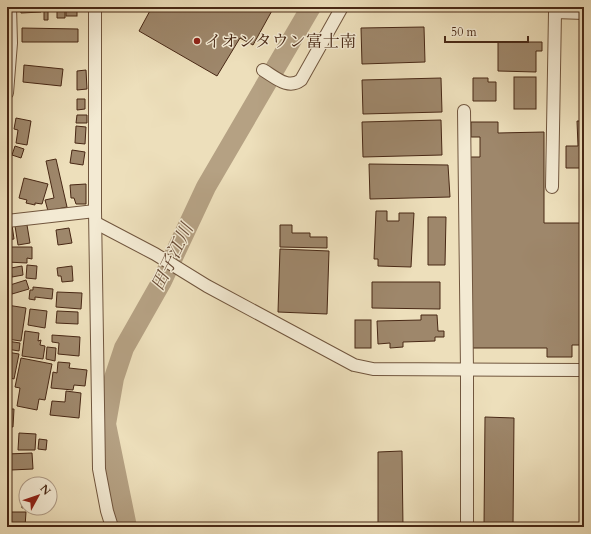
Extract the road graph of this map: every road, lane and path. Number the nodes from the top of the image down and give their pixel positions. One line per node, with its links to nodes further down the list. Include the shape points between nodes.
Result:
1 (10, 7): 6 (street, via 11,43)
2 (95, 7): 9 (street)
3 (342, 7): 5 (street, via 301,80 288,85)
4 (584, 13): 8 (street, via 556,12)
5 (263, 70)
6 (7, 93)
7 (464, 111): 11 (street)
8 (552, 187)
9 (96, 217): 10 (street); 11 (street, via 207,286 354,365 373,369); 13 (street, via 99,469)
10 (7, 221)
11 (468, 370): 12 (street); 14 (street)
12 (584, 370)
13 (112, 527)
14 (467, 527)

